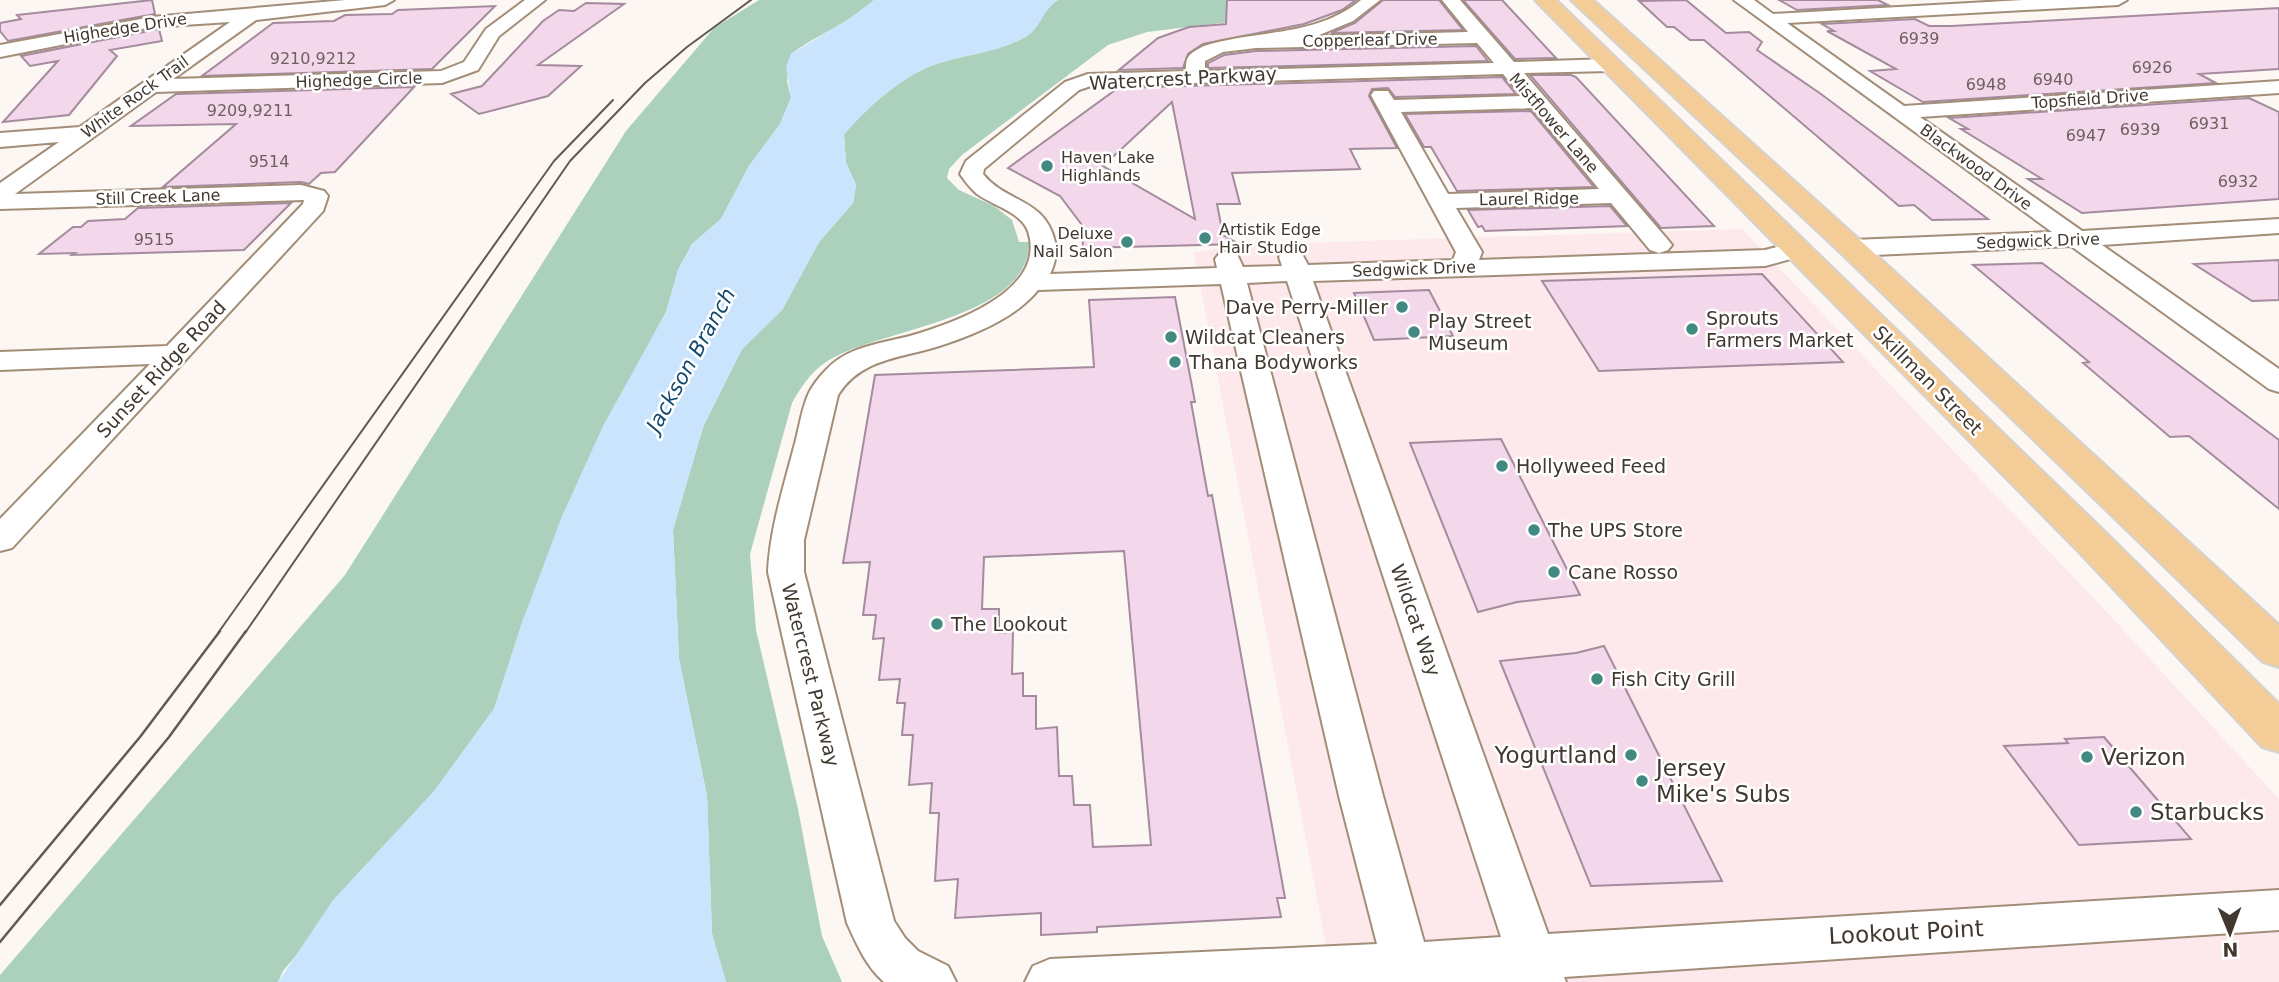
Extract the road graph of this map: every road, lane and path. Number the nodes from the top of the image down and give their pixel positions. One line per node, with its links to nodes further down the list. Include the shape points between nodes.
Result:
1 (271, 0): 10 (street, White Rock Trail)
2 (385, 0): 10 (street)
3 (536, 0): 19 (street, Highedge Circle, via 492,33 471,66 442,77)
4 (1371, 0): 13 (street, via 1321,29)
5 (1451, 0): 12 (street, Mistflower Lane)
6 (1545, 0): 16 (main road, Skillman Street)
7 (1581, 0): 15 (main road)
8 (1742, 0): 11 (street, Blackwood Drive)
9 (2118, 0): 11 (street)
10 (251, 14): 14 (street, Highedge Drive, via 152,22); 19 (street, White Rock Trail)
11 (1770, 19): 22 (street, Blackwood Drive)
12 (1481, 37): 13 (street, Copperleaf Drive); 17 (street, Mistflower Lane)
13 (1258, 43): 18 (street, via 1224,44 1206,51 1195,60)
14 (0, 51)
15 (1650, 64): 16 (main road); 33 (main road)
16 (1610, 65): 17 (street, Watercrest Parkway); 34 (main road, Skillman Street)
17 (1506, 68): 18 (street, Watercrest Parkway); 21 (street, Mistflower Lane)
18 (1196, 76): 38 (street, Watercrest Parkway, via 1079,83 975,166 971,174 976,182 1012,201 1040,229 1043,244)
19 (151, 86): 23 (street, White Rock Trail)
20 (2279, 87): 22 (street, Topsfield Drive)
21 (1537, 102): 27 (street, Mistflower Lane); 28 (street, via 1385,101)
22 (1901, 112): 31 (street, Blackwood Drive)
23 (85, 133): 24 (street); 25 (street, White Rock Trail)
24 (0, 140)
25 (0, 194)
26 (316, 196): 29 (street, Still Creek Lane, via 301,192); 39 (street, Sunset Ridge Road, via 315,206)
27 (1618, 197): 28 (street, Laurel Ridge); 32 (street, Mistflower Lane)
28 (1440, 201): 35 (street)
29 (0, 202)
30 (2279, 226): 31 (street, Sedgwick Drive)
31 (2075, 240): 33 (street, Sedgwick Drive); 41 (street, Blackwood Drive)
32 (1659, 245): 34 (street, Sedgwick Drive, via 1749,242); 35 (street, Sedgwick Drive)
33 (1852, 248): 34 (main road, Sedgwick Drive); 42 (main road)
34 (1796, 250): 35 (street, Sedgwick Drive, via 1765,258); 44 (main road, Skillman Street)
35 (1466, 260): 36 (street, Sedgwick Drive)
36 (1295, 265): 37 (street, Sedgwick Drive); 48 (street, Wildcat Way)
37 (1229, 267): 38 (street, Sedgwick Drive); 49 (street)
38 (1037, 274): 50 (street, Watercrest Parkway, via 1008,303 964,327 874,353 833,378 823,395 787,540 786,572 871,923 883,950 904,971)
39 (175, 354): 40 (street); 43 (street, Sunset Ridge Road)
40 (0, 361)
41 (2279, 383)
42 (2158, 537): 44 (main road); 45 (main road)
43 (0, 540)
44 (2091, 541): 46 (main road, Skillman Street)
45 (2279, 651)
46 (2279, 734)
47 (2279, 910): 48 (street, Lookout Point)
48 (1537, 969): 49 (street)
49 (1409, 973): 51 (street)
50 (931, 982)
51 (1050, 982)

